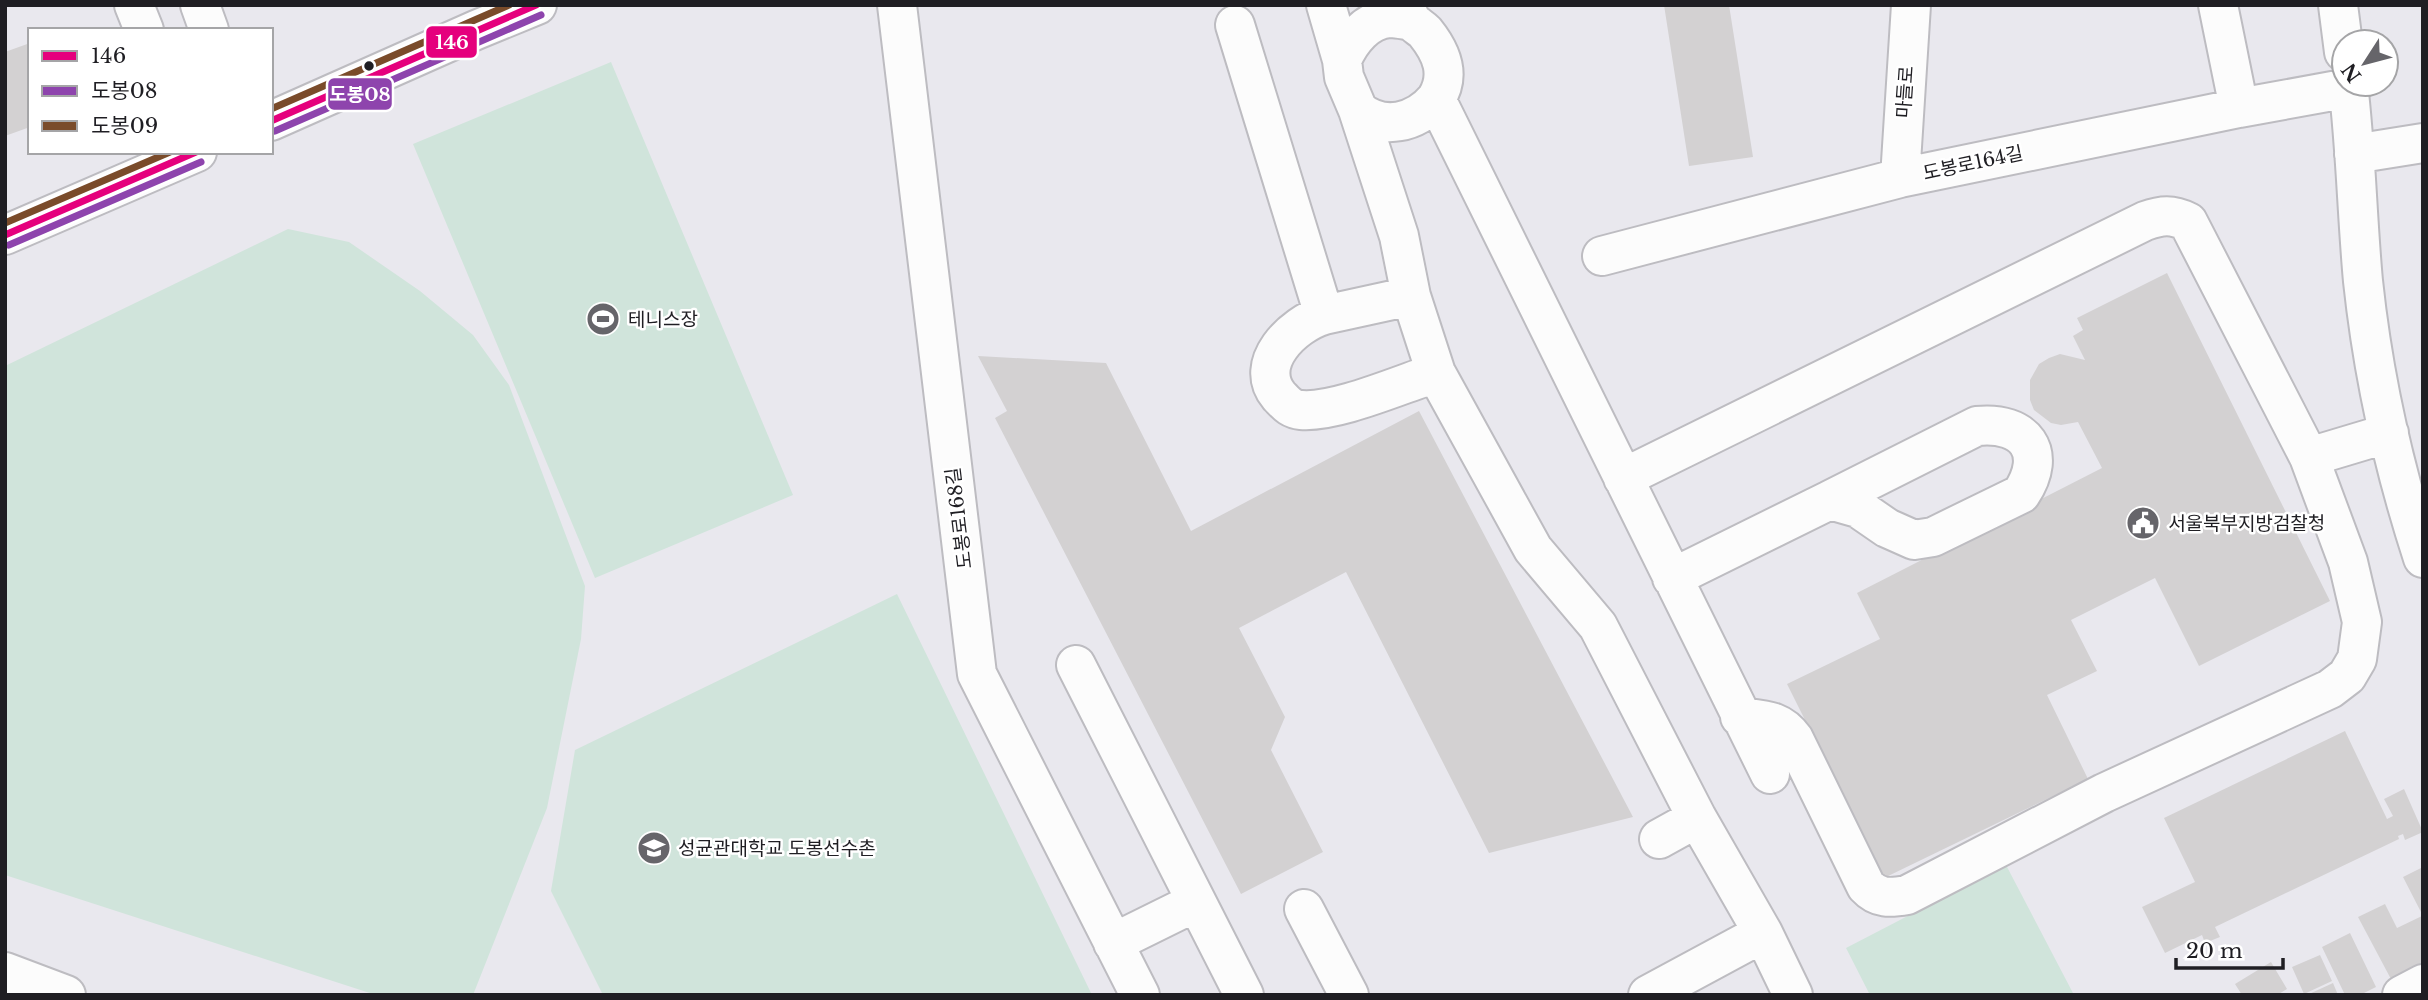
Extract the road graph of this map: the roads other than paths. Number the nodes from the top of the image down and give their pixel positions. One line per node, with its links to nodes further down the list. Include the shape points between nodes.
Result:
1 (134, 5): 11 (street)
2 (200, 5): 12 (street)
3 (537, 5): 20 (street)
4 (897, 5): 44 (street, 도봉로168길, via 977,674)
5 (1326, 5): 14 (street)
6 (1911, 5): 24 (street, 마들로)
7 (2218, 5): 18 (street)
8 (2338, 5): 13 (street)
9 (1408, 13): 14 (street, via 1376,21 1360,31); 17 (street, via 1440,53 1445,72)
10 (1235, 25): 28 (street)
11 (143, 28)
12 (208, 28)
13 (2341, 28)
14 (1342, 60): 19 (street, via 1344,78)
15 (2330, 80): 18 (street, 도봉로164길)
16 (2349, 98): 23 (street)
17 (1436, 99): 19 (street, via 1415,116 1391,123); 32 (street)
18 (2239, 108): 24 (street, 도봉로164길)
19 (1358, 110): 27 (street, via 1399,236)
20 (273, 120)
21 (2423, 143): 23 (street)
22 (191, 154): 25 (street)
23 (2354, 154): 30 (street, via 2365,295)
24 (1899, 178): 26 (street, 도봉로164길)
25 (5, 235)
26 (1602, 256)
27 (1411, 296): 28 (street); 29 (street)
28 (1324, 316): 29 (street, via 1310,319 1280,345 1270,366 1273,388 1289,407 1326,407)
29 (1436, 373): 39 (street, via 1532,549 1598,626)
30 (2389, 433): 31 (street); 34 (street)
31 (2309, 457): 32 (street, via 2188,222 2162,215); 37 (street, via 2348,562 2362,622 2357,659 2347,676 2330,689 2104,793 1907,895 1881,897 1866,886 1787,729)
32 (1623, 478): 35 (street)
33 (1830, 500): 33 (street, via 1858,508 1914,540 1933,537 2021,494 2034,466 2031,446 2015,430 1997,424 1977,426); 35 (street)
34 (2423, 558)
35 (1672, 578): 37 (street)
36 (1076, 665): 41 (street)
37 (1740, 717): 38 (street)
38 (1770, 775)
39 (1697, 818): 40 (street); 43 (street)
40 (1659, 839)
41 (1196, 902): 44 (street); 49 (street)
42 (1304, 909): 50 (street)
43 (1763, 933): 51 (street); 52 (street)
44 (1113, 943): 48 (street, 도봉로168길)
45 (5, 972): 47 (street)
46 (2423, 984): 53 (street)
47 (66, 995)
48 (1140, 995)
49 (1244, 995)
50 (1349, 995)
51 (1648, 995)
52 (1793, 995)
53 (2402, 995)

